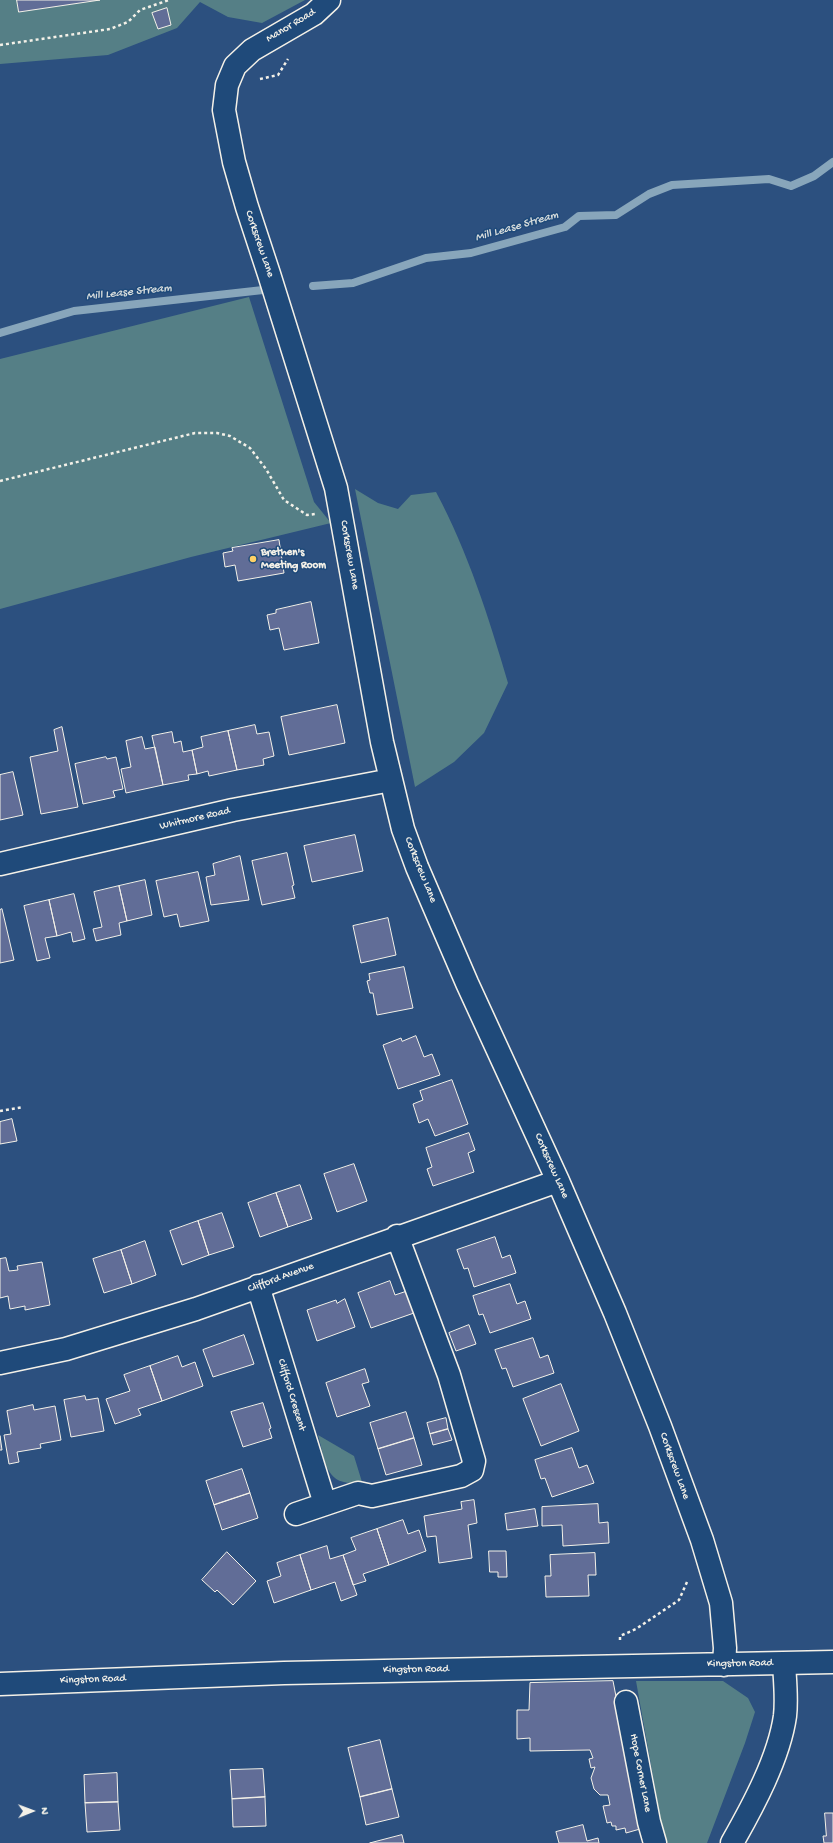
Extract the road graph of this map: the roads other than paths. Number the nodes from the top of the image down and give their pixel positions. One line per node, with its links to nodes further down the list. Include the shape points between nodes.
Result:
1 (329, 0): 2 (street, Manor Road, via 314,14)
2 (252, 50): 3 (street, Corkscrew Lane, via 235,66 227,85 224,110 228,134 247,208 336,488)
3 (391, 780): 4 (street, Whitmore Road, via 233,810); 5 (street, Corkscrew Lane, via 403,829 417,867)
4 (0, 864)
5 (558, 1181): 6 (street, Clifford Avenue); 13 (street, Corkscrew Lane, via 615,1313 702,1540 721,1603)
6 (397, 1236): 7 (street, Clifford Avenue); 9 (street, via 449,1375 474,1461 472,1470 461,1476 372,1496 358,1493)
7 (258, 1286): 8 (street, Clifford Avenue, via 196,1309 66,1349); 9 (street, Clifford Crescent)
8 (0, 1363)
9 (325, 1504): 10 (street)
10 (296, 1514)
11 (833, 1662): 12 (street, Kingston Road)
12 (784, 1664): 13 (street, Kingston Road); 17 (street, via 785,1716 772,1763)
13 (724, 1665): 14 (street, Kingston Road, via 284,1673)
14 (0, 1684)
15 (626, 1702): 16 (street, Hope Corner Lane, via 649,1822)
16 (656, 1843)
17 (732, 1843)

